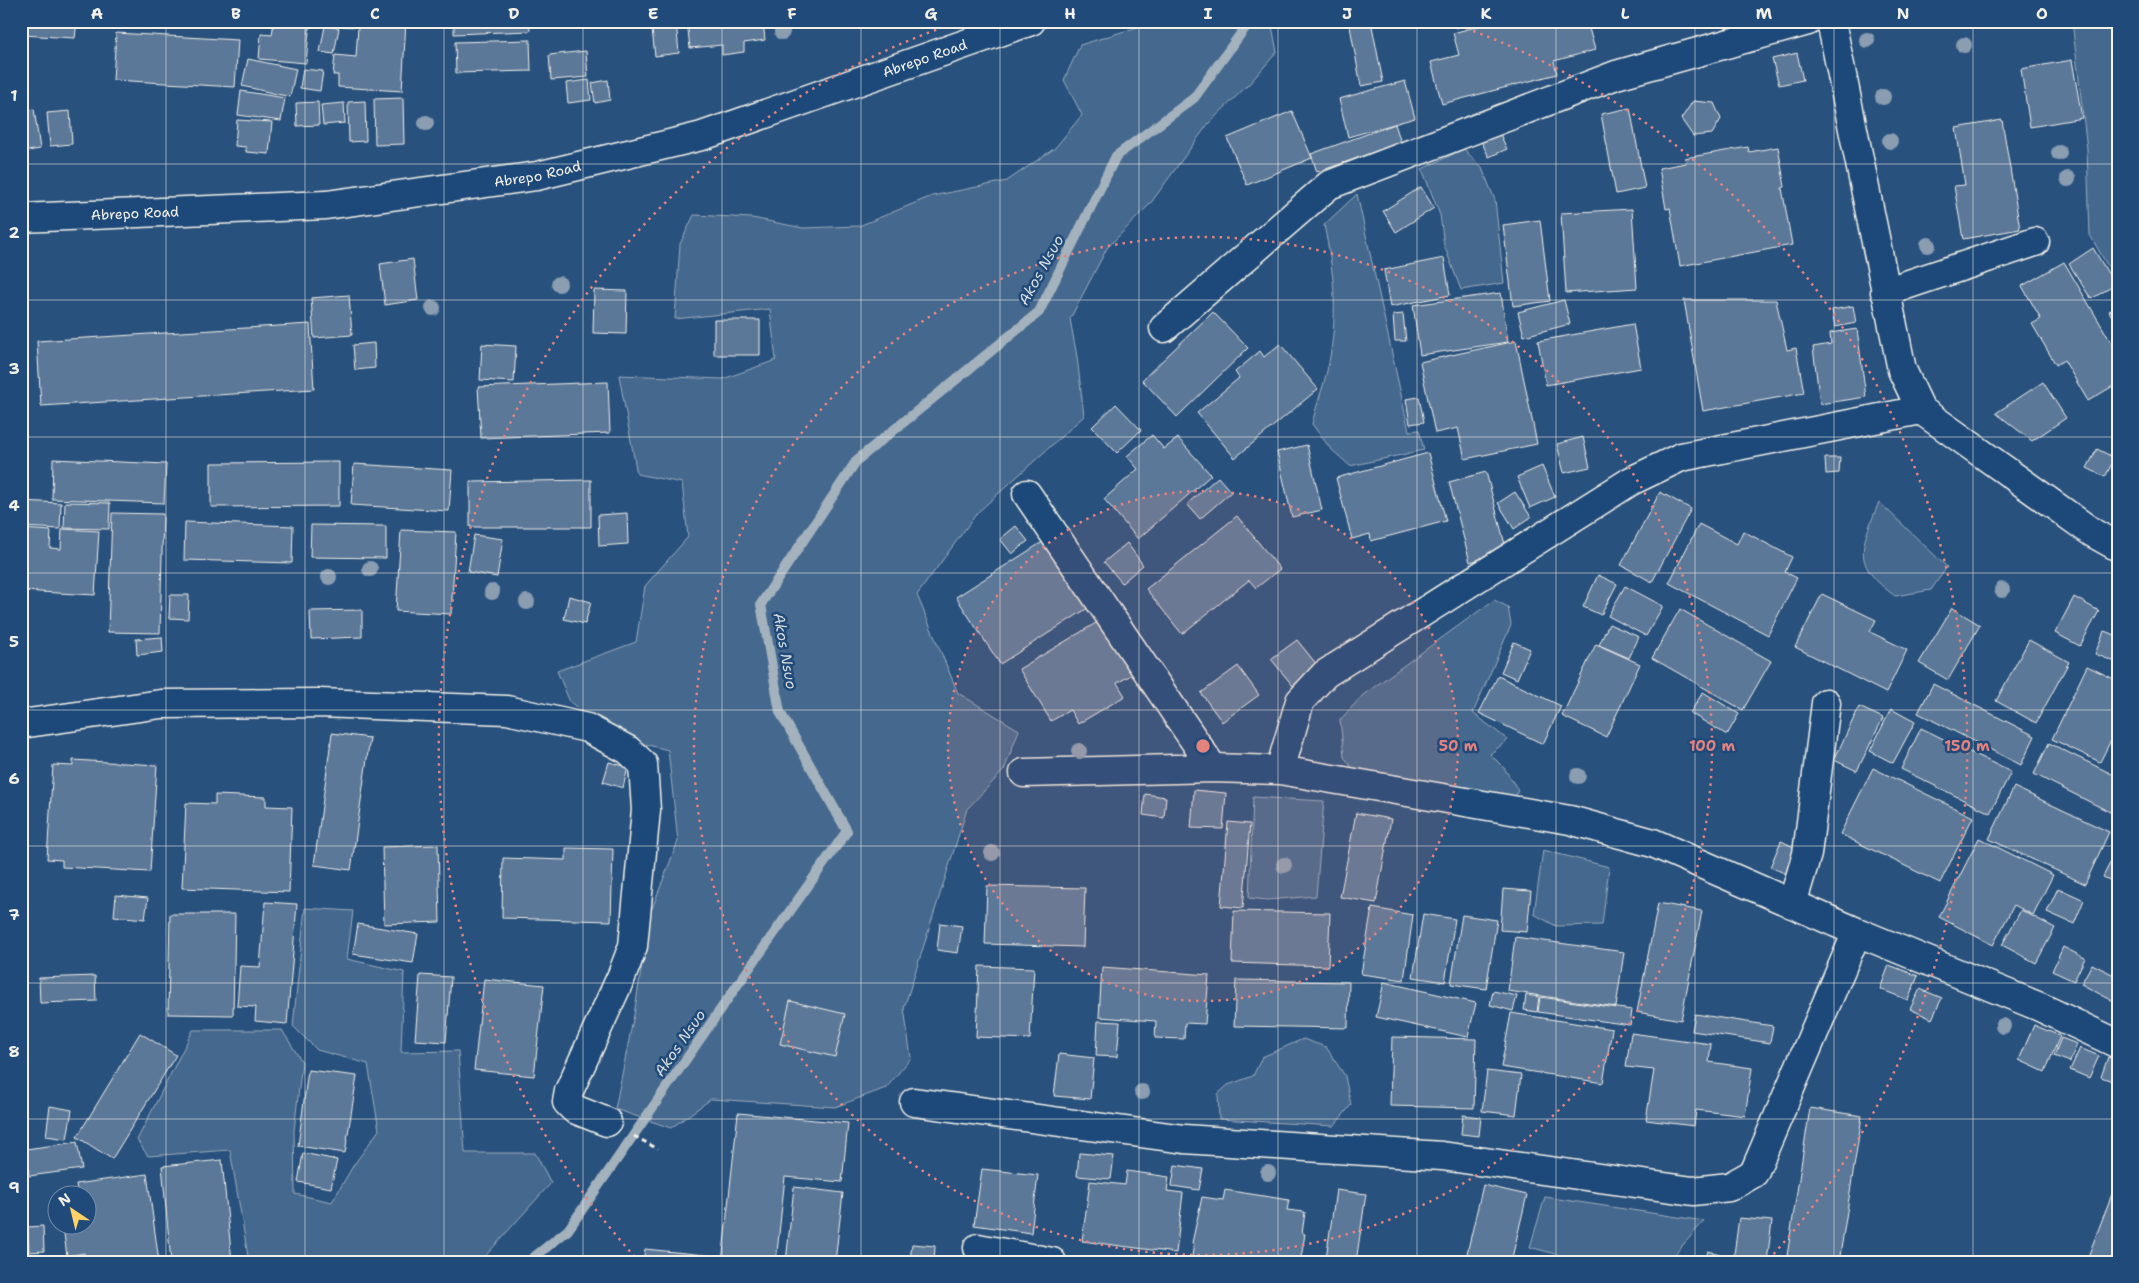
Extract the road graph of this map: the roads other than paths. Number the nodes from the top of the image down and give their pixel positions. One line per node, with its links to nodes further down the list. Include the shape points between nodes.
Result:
1 (1031, 21): 4 (street, Abrepo Road, via 702,136 537,176 326,205)
2 (1808, 21): 7 (street, via 1616,75 1329,185)
3 (1831, 21): 6 (street)
4 (21, 218)
5 (2035, 242): 6 (street)
6 (1885, 292): 8 (street, via 1902,370)
7 (1164, 328)
8 (1921, 410): 10 (street, via 2093,533); 14 (street, via 1681,457 1631,481 1325,674 1300,701)
9 (1027, 494): 13 (street)
10 (2118, 547)
11 (1826, 703): 16 (street, via 1807,854)
12 (21, 724): 20 (street, via 161,704 319,703 507,710 587,728 628,750 643,764 646,810 632,946 567,1102 574,1109)
13 (1213, 768): 14 (street); 15 (street)
14 (1280, 770): 16 (street, via 1570,820 1653,843)
15 (1024, 773)
16 (1792, 904): 17 (street)
17 (1858, 932): 18 (street, via 2040,1007); 19 (street, via 1754,1173 1729,1187 1693,1191 1442,1156 1184,1139)
18 (2118, 1044)
19 (914, 1102)
20 (607, 1122)
21 (978, 1248): 22 (street)
22 (1052, 1262)

